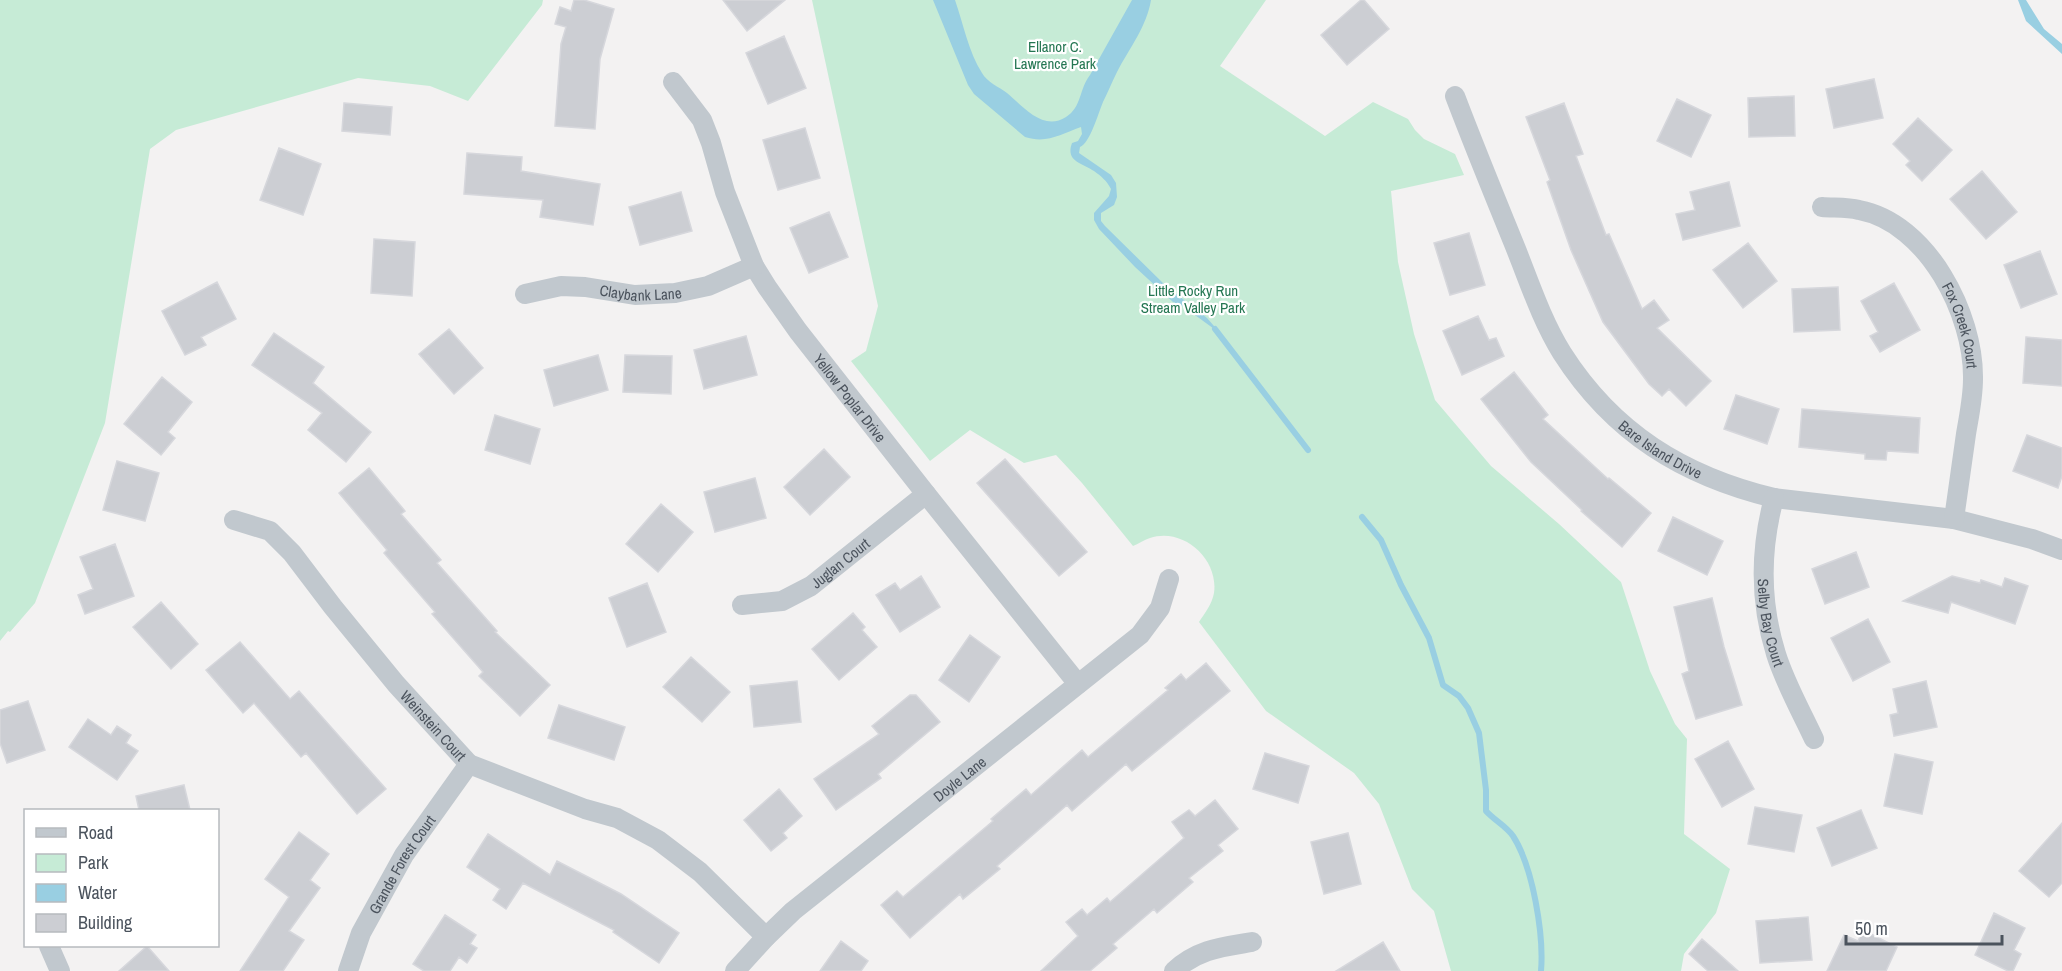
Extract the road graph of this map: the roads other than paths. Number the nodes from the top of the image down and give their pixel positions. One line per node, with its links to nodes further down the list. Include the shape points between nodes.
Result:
1 (673, 82): 4 (street, Yellow Poplar Drive, via 702,120)
2 (1455, 96): 7 (street, Bare Island Drive, via 1543,315 1583,382 1622,423 1670,459 1715,481)
3 (1822, 207): 8 (street, Fox Creek Court, via 1860,210 1899,229 1935,265 1961,310 1971,346 1973,382)
4 (754, 266): 5 (street, Claybank Lane, via 708,286 675,293 635,295 561,286); 6 (street, Yellow Poplar Drive, via 798,330)
5 (525, 294)
6 (926, 494): 12 (street, Juglan Court, via 811,586 782,601); 13 (street, Yellow Poplar Drive)
7 (1774, 498): 8 (street, Bare Island Drive); 14 (street, Selby Bay Court, via 1764,544 1766,615 1784,675)
8 (1954, 519): 10 (street, Bare Island Drive)
9 (234, 520): 15 (street, Weinstein Court, via 270,531 382,667)
10 (2062, 549)
11 (1169, 579): 13 (street, Doyle Lane, via 1160,608 1140,635)
12 (742, 605)
13 (1078, 684): 16 (street, Doyle Lane)
14 (1814, 739)
15 (469, 764): 16 (street, Weinstein Court, via 617,818 658,840 700,872); 20 (street, Grande Forest Court, via 405,855 361,933)
16 (766, 937): 21 (street, Doyle Lane)
17 (1252, 942): 22 (street, via 1211,948)
18 (50, 947): 19 (street)
19 (60, 971)
20 (348, 971)
21 (735, 971)
22 (1174, 971)

